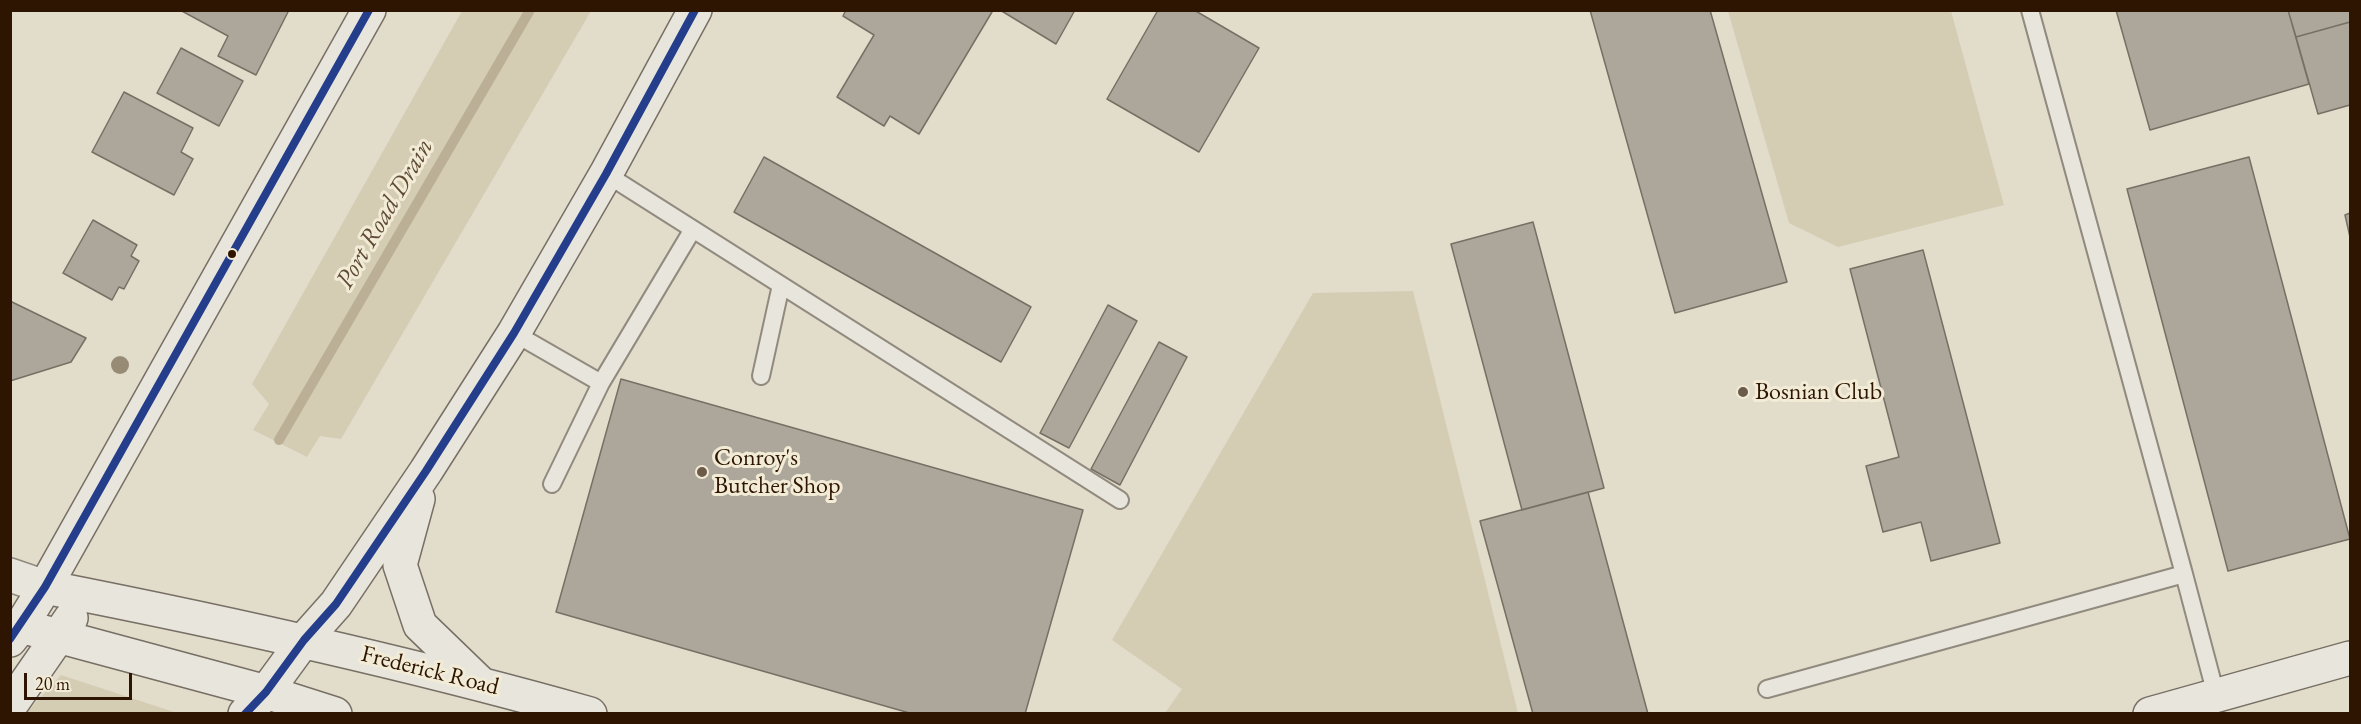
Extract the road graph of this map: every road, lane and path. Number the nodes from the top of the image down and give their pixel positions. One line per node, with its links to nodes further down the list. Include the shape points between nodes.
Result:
1 (369, 10): 15 (main road)
2 (695, 10): 4 (main road)
3 (2030, 10): 13 (lane)
4 (606, 174): 5 (lane); 7 (main road)
5 (693, 229): 6 (lane); 9 (lane)
6 (781, 285): 8 (lane); 12 (lane)
7 (514, 333): 9 (lane); 10 (main road)
8 (761, 376)
9 (601, 383): 11 (lane)
10 (426, 471): 19 (main road, via 336,604); 21 (main road, via 400,565 420,625)
11 (552, 484)
12 (1120, 500)
13 (2184, 574): 22 (lane); 23 (lane)
14 (10, 575): 15 (main road, Frederick Road)
15 (45, 587): 16 (main road, Frederick Road); 17 (main road)
16 (86, 595): 18 (main road); 19 (main road, Frederick Road)
17 (14, 629): 18 (main road)
18 (59, 636): 24 (main road); 25 (main road)
19 (304, 640): 21 (main road, Frederick Road); 24 (main road)
20 (2350, 658): 23 (main road)
21 (480, 683): 27 (main road, Frederick Road)
22 (1767, 689)
23 (2216, 695): 28 (main road)
24 (255, 703): 26 (main road)
25 (10, 706)
26 (335, 714)
27 (590, 714)
28 (2150, 714)

